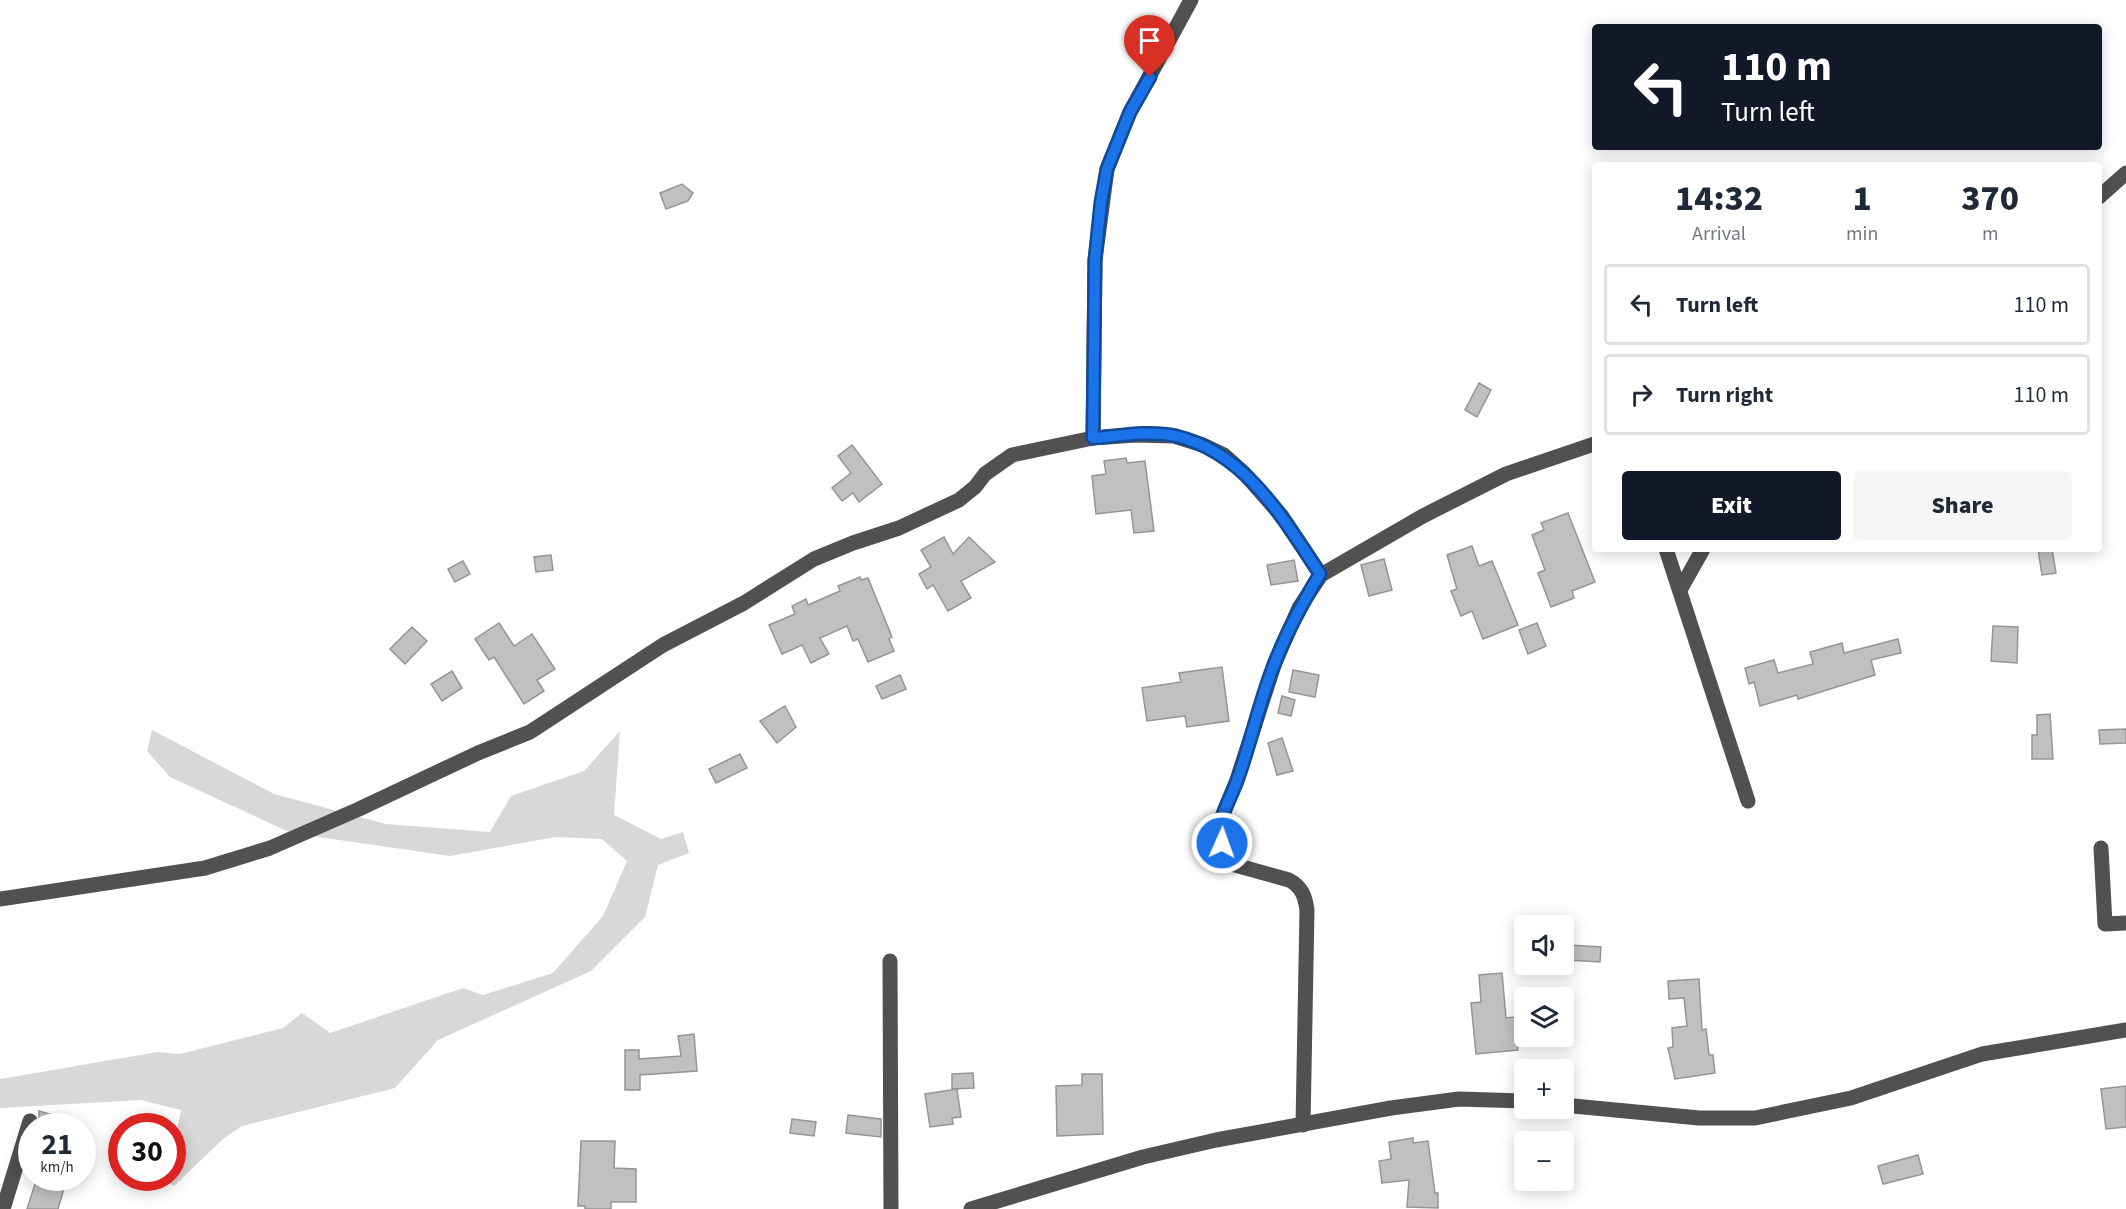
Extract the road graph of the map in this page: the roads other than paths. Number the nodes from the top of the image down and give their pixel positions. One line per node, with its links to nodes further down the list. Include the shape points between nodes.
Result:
1 (1191, 0): 4 (street, via 1130,112 1107,169 1095,260)
2 (2126, 173): 3 (street)
3 (2102, 194)
4 (1093, 438): 8 (street, via 1174,436 1224,455 1281,515); 12 (street, via 1012,455 959,500 899,528 814,559 744,603 636,661 530,732 270,848 205,868)
5 (1592, 445): 8 (street, via 1506,474)
6 (1667, 552): 9 (street)
7 (1701, 552): 9 (street)
8 (1320, 574): 18 (street, via 1299,608 1275,662 1219,833 1228,858 1235,865 1289,880 1305,897)
9 (1680, 590): 10 (street)
10 (1748, 801)
11 (2101, 848): 13 (street, via 2105,924)
12 (0, 898)
13 (2126, 923)
14 (890, 962): 21 (street)
15 (2126, 1030): 17 (street, via 1982,1054 1851,1098 1755,1118 1699,1118)
16 (1514, 1101): 18 (street, via 1460,1099)
17 (1574, 1106)
18 (1303, 1125): 22 (street, via 1143,1157)
19 (18, 1160): 20 (street)
20 (3, 1209)
21 (891, 1209)
22 (971, 1209)

